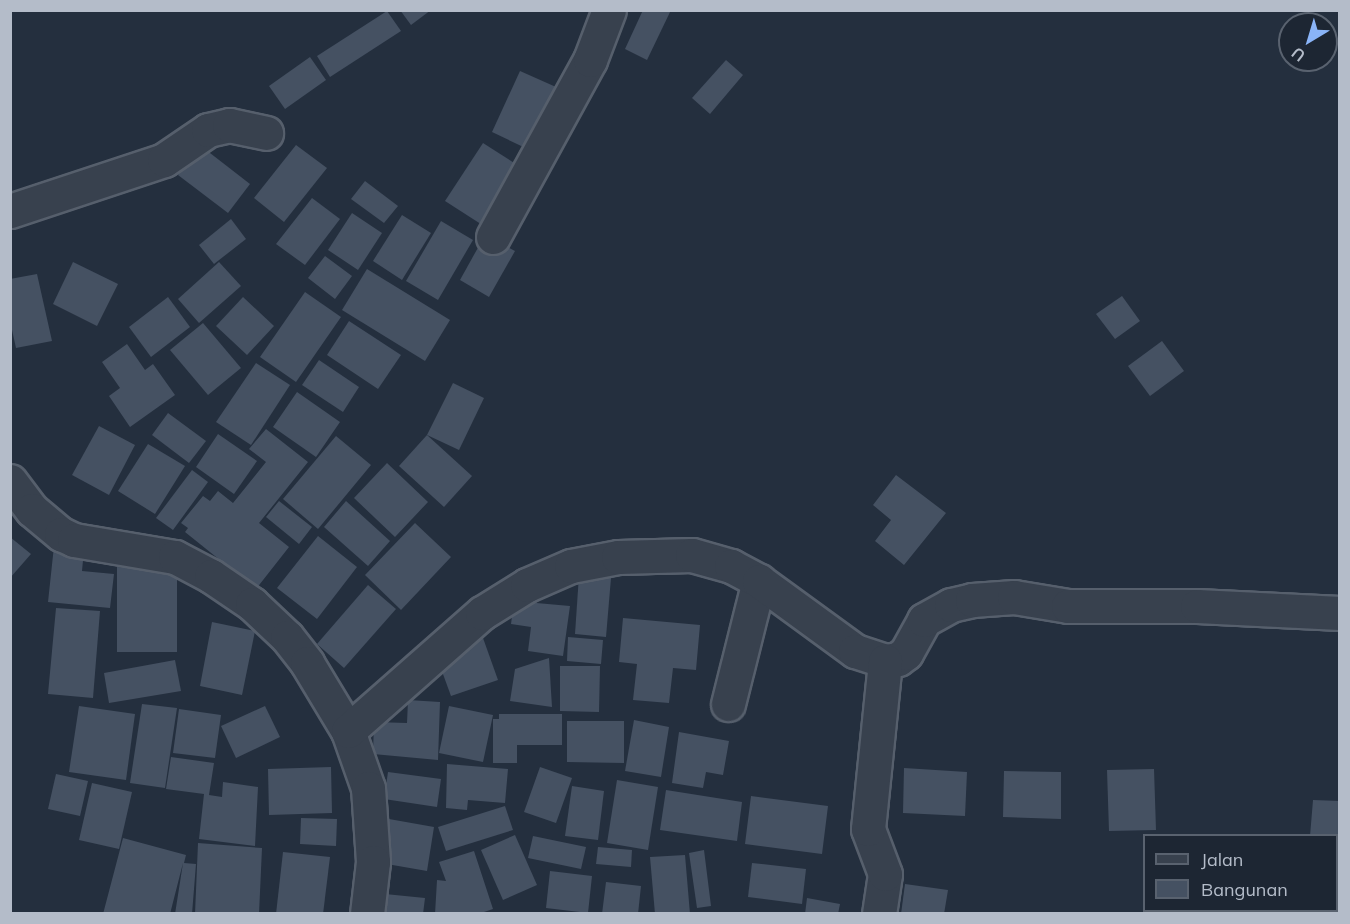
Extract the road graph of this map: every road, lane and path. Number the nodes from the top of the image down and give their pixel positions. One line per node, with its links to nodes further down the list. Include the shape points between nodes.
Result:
1 (609, 10): 4 (street, via 590,60)
2 (266, 133): 3 (street, via 229,125 208,130 153,165)
3 (10, 211)
4 (493, 237)
5 (10, 481): 10 (street, via 32,510 61,534 74,540 175,557 252,604 308,663)
6 (759, 581): 8 (street, via 855,651); 9 (street); 10 (street, via 731,566 692,555 618,557 572,566 527,585 482,613)
7 (1340, 613): 8 (street, via 1197,606 1068,606 1014,597 972,600 951,605 924,620 906,653)
8 (885, 661): 12 (street, via 868,829 885,874)
9 (728, 704)
10 (348, 731): 11 (street, via 368,788 372,817 373,862)
11 (367, 914)
12 (879, 914)

